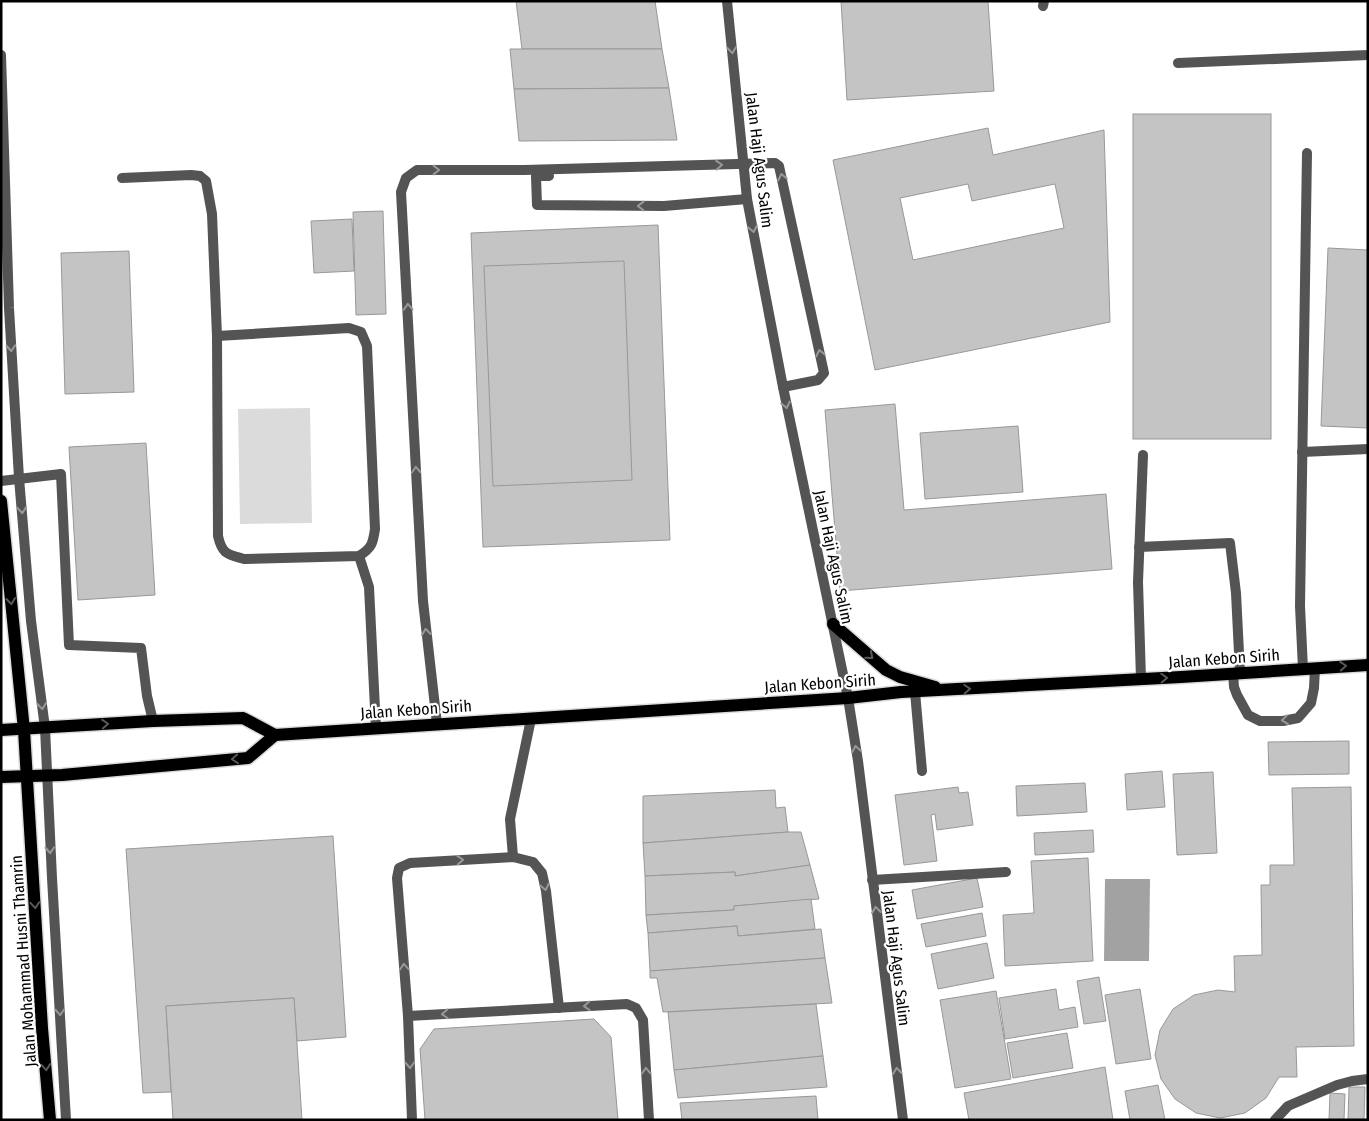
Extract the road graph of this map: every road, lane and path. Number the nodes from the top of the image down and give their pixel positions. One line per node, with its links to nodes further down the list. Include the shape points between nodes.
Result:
1 (727, 1): 6 (street, Jalan Haji Agus Salim, one-way to 6)
2 (1, 55): 15 (street, one-way to 15, via 9,308)
3 (1368, 55): 4 (street)
4 (1178, 63)
5 (1306, 153): 13 (street)
6 (743, 163): 7 (street, one-way to 6); 9 (street, Jalan Haji Agus Salim); 11 (street, one-way to 6, via 818,380 824,373 779,166 770,162)
7 (667, 167): 9 (street, one-way to 7, via 664,206 537,205 536,176 652,174); 30 (street, one-way to 7, via 422,591 401,192 406,178 417,170)
8 (122, 178): 10 (street, via 191,175 206,181 212,214)
9 (747, 199): 11 (street, Jalan Haji Agus Salim, one-way to 11)
10 (217, 336): 19 (street, via 220,547 228,554 244,559); 19 (street, via 350,328 361,332 367,346 375,529 369,550)
11 (783, 387): 20 (street, Jalan Haji Agus Salim, one-way to 20)
12 (1368, 449): 13 (street)
13 (1302, 452): 22 (street, via 1300,606)
14 (1143, 455): 18 (street)
15 (19, 478): 16 (street); 29 (street, via 61,474 69,645 141,648); 31 (street, one-way to 31, via 31,621)
16 (1, 481)
17 (1, 501): 34 (main road, Jalan Mohammad Husni Thamrin, one-way to 34)
18 (1139, 547): 23 (street, via 1230,543 1236,593); 24 (street)
19 (359, 556): 32 (street, via 369,587)
20 (833, 624): 25 (main road, one-way to 25, via 886,670); 27 (street, Jalan Haji Agus Salim)
21 (1368, 665): 22 (main road, Jalan Kebon Sirih, one-way to 21)
22 (1309, 669): 23 (main road, Jalan Kebon Sirih); 23 (street, one-way to 23, via 1314,688 1311,703 1298,718 1283,721 1260,721 1248,715 1234,687)
23 (1236, 673): 24 (main road, Jalan Kebon Sirih, one-way to 23)
24 (1141, 679): 25 (main road, Jalan Kebon Sirih, one-way to 24)
25 (947, 690): 26 (main road, Jalan Kebon Sirih)
26 (915, 692): 27 (main road, Jalan Kebon Sirih); 36 (street)
27 (848, 698): 28 (main road, Jalan Kebon Sirih); 42 (street, Jalan Haji Agus Salim, one-way to 27)
28 (531, 719): 30 (main road, Jalan Kebon Sirih); 40 (street, via 510,819)
29 (153, 721): 31 (main road, one-way to 29); 35 (main road, via 243,718)
30 (437, 724): 32 (main road, Jalan Kebon Sirih)
31 (45, 728): 34 (main road); 38 (street)
32 (376, 728): 35 (main road, Jalan Kebon Sirih)
33 (1, 730): 34 (main road)
34 (24, 730): 37 (main road, Jalan Mohammad Husni Thamrin)
35 (275, 735): 38 (main road, one-way to 38, via 248,758)
36 (922, 770)
37 (28, 776): 38 (main road); 39 (main road); 46 (main road, Jalan Mohammad Husni Thamrin, one-way to 46)
38 (46, 776): 47 (street, one-way to 47)
39 (1, 777)
40 (513, 856): 43 (street, one-way to 43, via 533,862 542,873); 44 (street, one-way to 40, via 397,878 399,868 410,863)
41 (1006, 872): 42 (street)
42 (872, 880): 50 (street, Jalan Haji Agus Salim, one-way to 42)
43 (559, 1008): 44 (street, one-way to 44); 49 (street, one-way to 43, via 643,1020 636,1008 627,1004)
44 (408, 1016): 48 (street, one-way to 48)
45 (1368, 1079): 51 (street, via 1337,1085 1288,1106)
46 (50, 1120)
47 (66, 1120)
48 (412, 1120)
49 (648, 1120)
50 (903, 1120)
51 (1275, 1120)

